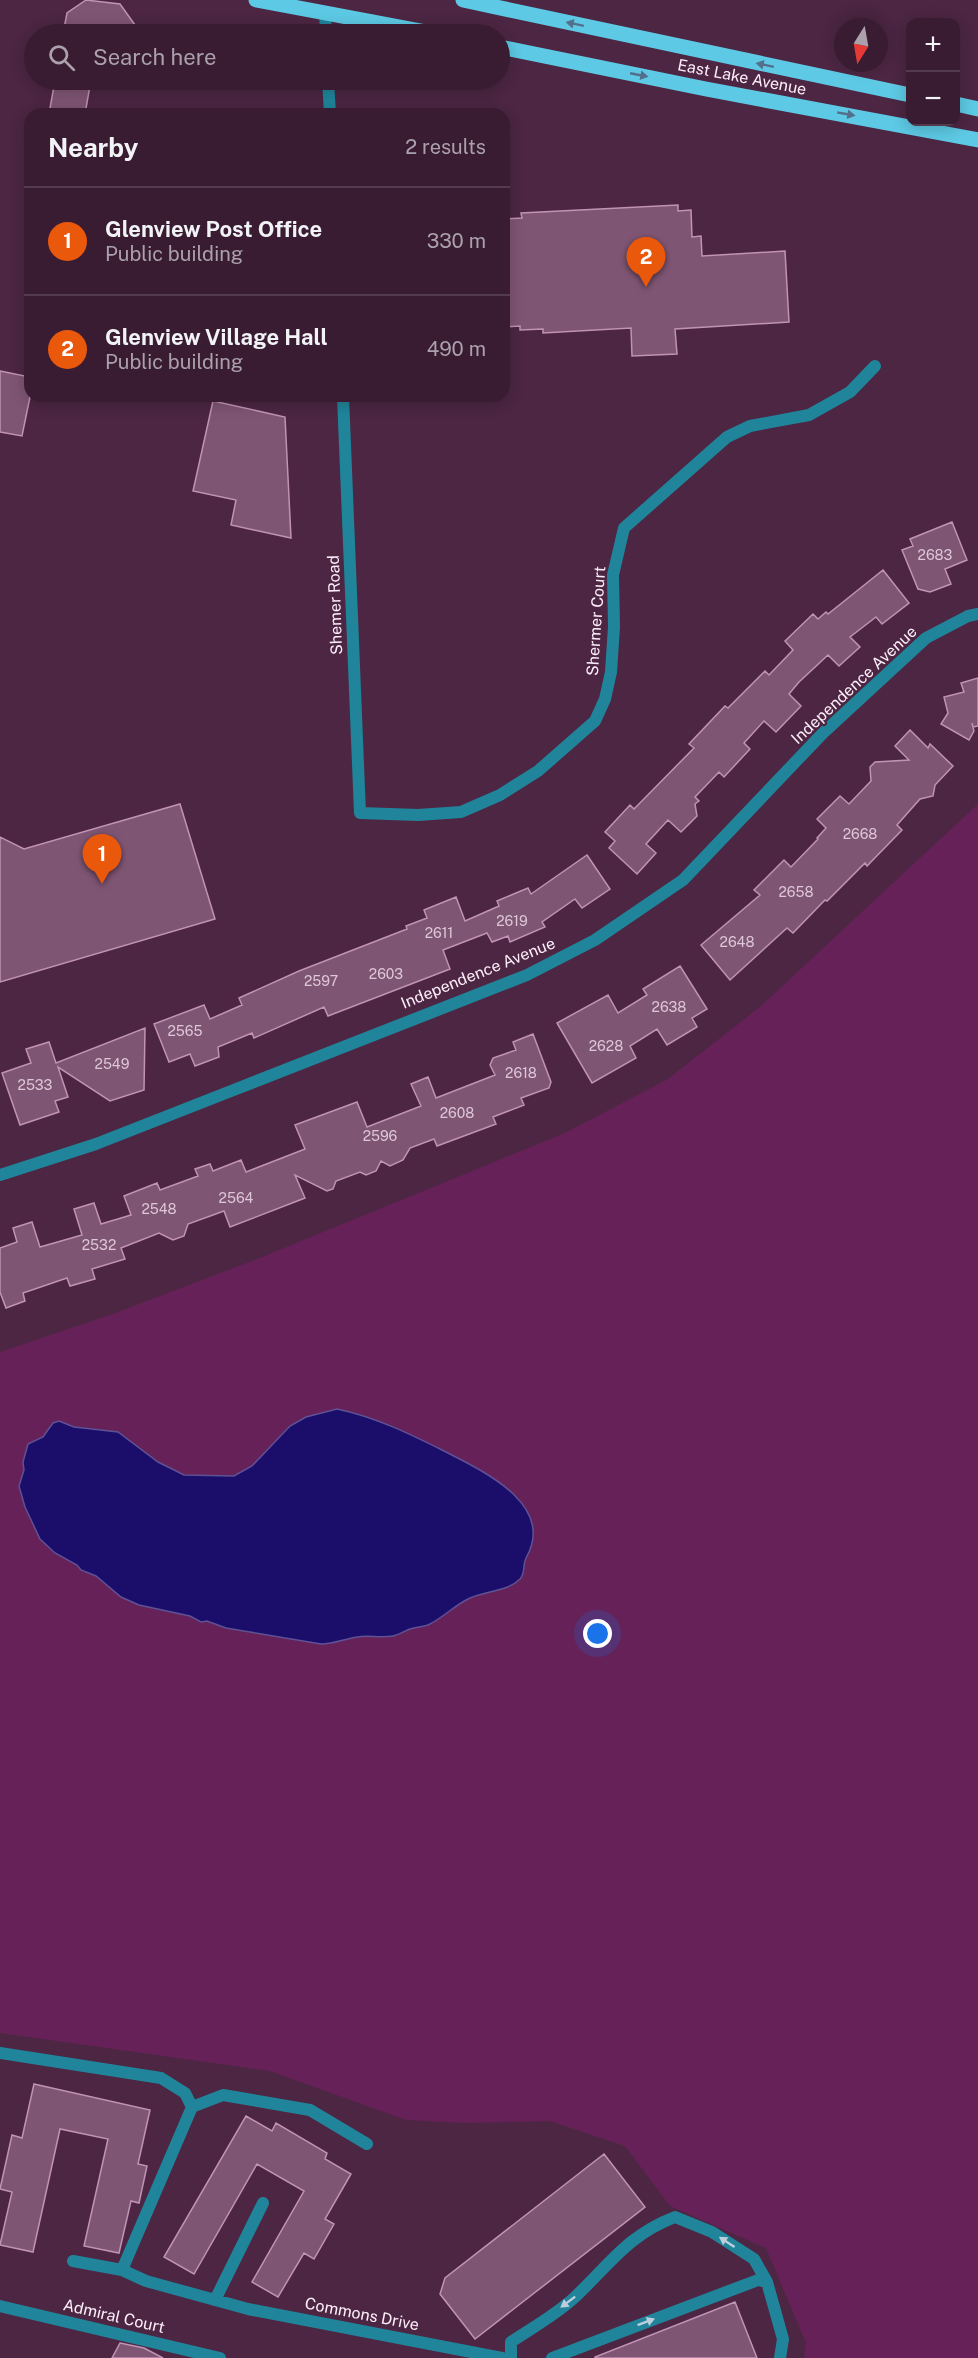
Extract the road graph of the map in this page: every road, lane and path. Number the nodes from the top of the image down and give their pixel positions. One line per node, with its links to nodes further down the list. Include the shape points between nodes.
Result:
1 (256, 0): 3 (main road)
2 (463, 0): 8 (main road, East Lake Avenue, one-way to 2)
3 (324, 12): 4 (street); 5 (main road)
4 (325, 24)
5 (386, 24)
6 (510, 49): 12 (main road, East Lake Avenue, one-way to 12)
7 (329, 90): 10 (street)
8 (906, 94)
9 (960, 105): 11 (main road)
10 (330, 108)
11 (978, 109)
12 (978, 140)
13 (875, 366): 16 (street, Shermer Court, via 850,392 809,415 750,426 727,437 624,528 613,575 610,672 596,721 538,771 500,795 461,812)
14 (343, 402): 16 (street, Shemer Road)
15 (978, 614): 17 (street, Independence Avenue, via 926,638 823,733 683,880 595,940 527,975 96,1144)
16 (360, 813)
17 (0, 1175)
18 (0, 2053): 19 (street, via 161,2078 185,2093)
19 (192, 2107): 20 (street, via 223,2095 310,2110); 23 (street)
20 (367, 2144)
21 (263, 2203): 25 (street)
22 (73, 2261): 23 (street, Commons Drive)
23 (122, 2270): 25 (street, Commons Drive, via 146,2281)
24 (767, 2282): 29 (street, one-way to 29, via 754,2259 712,2232 675,2217 630,2241 573,2299 511,2342); 30 (street, one-way to 24, via 758,2280); 31 (street, via 783,2339)
25 (215, 2300): 28 (street, Commons Drive)
26 (0, 2306): 27 (street, Admiral Court)
27 (220, 2358)
28 (502, 2358)
29 (511, 2358)
30 (552, 2358)
31 (780, 2358)

